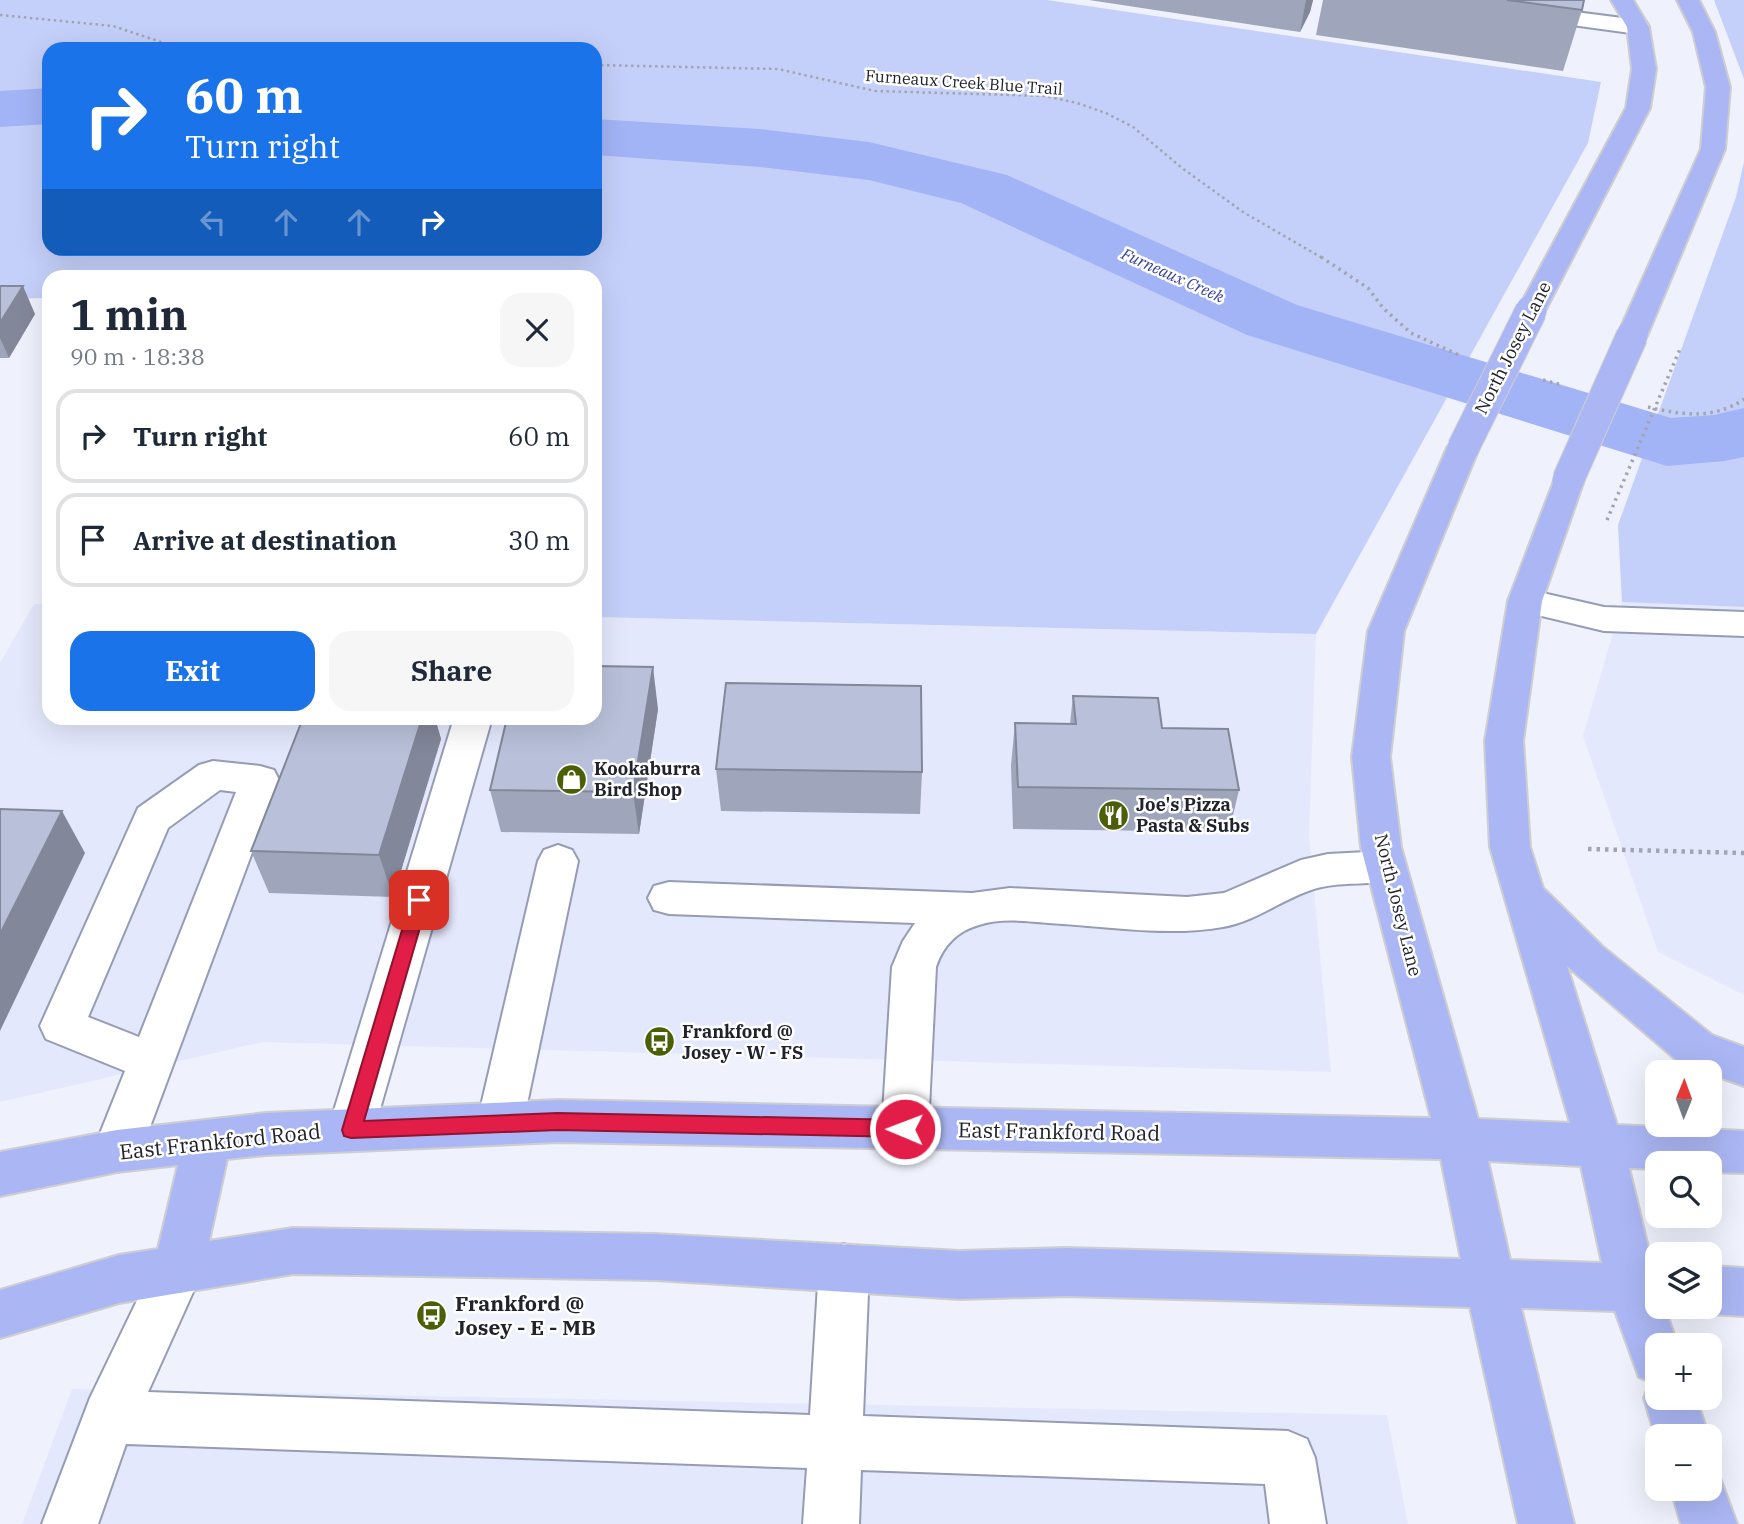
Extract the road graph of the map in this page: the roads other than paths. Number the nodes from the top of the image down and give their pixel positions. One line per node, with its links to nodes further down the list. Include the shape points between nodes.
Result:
1 (1433, 0): 4 (lane)
2 (1622, 0): 4 (main road, North Josey Lane)
3 (1688, 0): 5 (main road)
4 (1638, 27): 5 (main road); 10 (main road, North Josey Lane, bridge, via 1644,69 1638,108 1463,448 1386,631 1371,757)
5 (1704, 32): 6 (main road, bridge, via 1718,87 1713,149 1568,480)
6 (1525, 601): 7 (lane, via 1604,619); 11 (main road, via 1504,741 1510,847)
7 (1744, 624)
8 (471, 725): 18 (lane)
9 (558, 861): 16 (lane)
10 (1386, 867): 13 (lane, via 1301,876 1254,900 1199,913 1010,904); 19 (main road, North Josey Lane)
11 (1524, 895): 15 (main road, via 1588,959 1696,1049); 21 (main road)
12 (669, 898): 13 (lane)
13 (973, 909): 17 (lane, via 943,923 924,942 914,967)
14 (150, 1061): 14 (lane, via 175,997 260,780 213,775 152,819 62,1026); 22 (lane)
15 (1744, 1067)
16 (500, 1123): 17 (main road, East Frankford Road); 18 (main road, East Frankford Road)
17 (905, 1129): 19 (main road, East Frankford Road)
18 (351, 1130): 20 (main road, East Frankford Road)
19 (1460, 1139): 21 (main road, East Frankford Road); 27 (main road, North Josey Lane)
20 (207, 1142): 22 (main road, East Frankford Road); 26 (main road)
21 (1600, 1146): 23 (main road, East Frankford Road); 28 (main road)
22 (117, 1151): 24 (main road, East Frankford Road)
23 (1744, 1152)
24 (0, 1174)
25 (844, 1268): 26 (main road, via 655,1257 293,1251); 27 (main road, via 960,1275 1066,1272); 33 (lane)
26 (178, 1270): 31 (main road, via 119,1279); 32 (lane)
27 (1490, 1284): 28 (main road); 38 (main road, North Josey Lane)
28 (1645, 1287)
29 (1722, 1291): 30 (main road)
30 (1744, 1292)
31 (0, 1314)
32 (109, 1417): 33 (lane); 35 (lane)
33 (835, 1443): 36 (lane); 37 (lane, via 1288,1458)
34 (1702, 1501): 39 (main road)
35 (70, 1524)
36 (831, 1524)
37 (1298, 1524)
38 (1546, 1524)
39 (1709, 1524)

